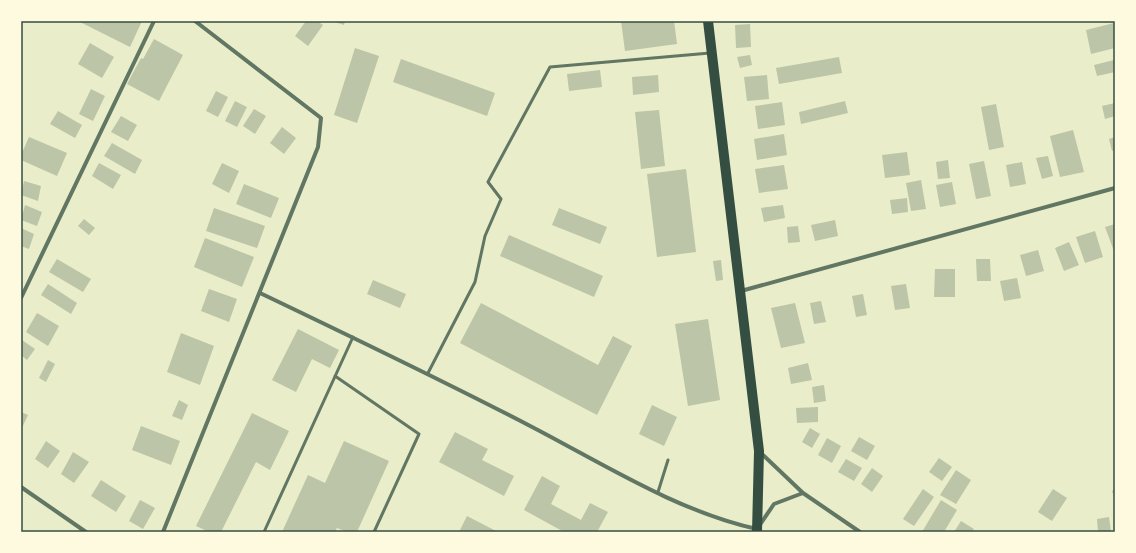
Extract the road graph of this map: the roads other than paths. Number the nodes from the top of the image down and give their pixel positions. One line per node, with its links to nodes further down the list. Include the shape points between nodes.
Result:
1 (154, 21): 8 (street)
2 (195, 21): 7 (street, via 321,118 318,147)
3 (708, 21): 4 (main road)
4 (712, 53): 6 (main road); 10 (lane, via 550,68 488,182 501,199 485,236 475,282)
5 (1115, 188): 6 (street)
6 (739, 291): 12 (main road)
7 (260, 294): 9 (street); 19 (street)
8 (21, 298)
9 (353, 337): 10 (street); 11 (lane)
10 (428, 373): 15 (street)
11 (335, 376): 20 (lane); 21 (lane, via 419,434)
12 (759, 451): 16 (street); 17 (main road)
13 (668, 460): 15 (lane)
14 (21, 487): 18 (street)
15 (658, 492): 17 (street, via 683,505)
16 (803, 493): 17 (street, via 774,504); 22 (street)
17 (757, 531)
18 (86, 532)
19 (163, 532)
20 (264, 532)
21 (374, 532)
22 (860, 532)

